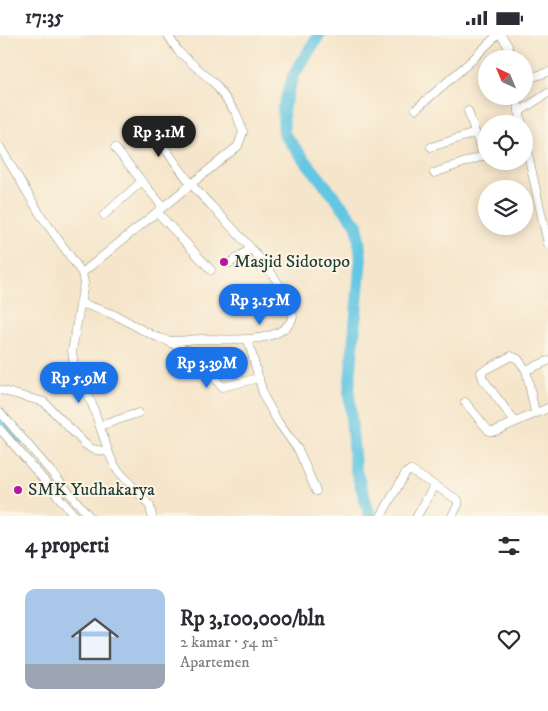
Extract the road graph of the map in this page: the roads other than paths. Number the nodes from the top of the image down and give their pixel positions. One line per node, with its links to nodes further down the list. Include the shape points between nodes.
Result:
1 (168, 35): 23 (street, via 178,51 215,84 236,113 243,132 238,146)
2 (497, 35): 9 (street)
3 (502, 35): 4 (street)
4 (509, 50)
5 (548, 72): 6 (street)
6 (533, 77)
7 (548, 93): 11 (street)
8 (518, 105): 11 (street)
9 (416, 109)
10 (468, 111): 14 (street)
11 (519, 112): 12 (street)
12 (520, 115)
13 (145, 120): 23 (street)
14 (475, 133): 15 (street); 17 (street)
15 (478, 140)
16 (0, 147): 31 (street, via 40,214)
17 (431, 147)
18 (115, 148): 22 (street)
19 (478, 157): 21 (street)
20 (532, 170): 26 (street)
21 (434, 173)
22 (141, 182): 24 (street); 25 (street)
23 (191, 183): 24 (street); 28 (street)
24 (160, 209): 30 (street); 31 (street)
25 (104, 215)
26 (545, 217): 27 (street)
27 (548, 243)
28 (250, 249): 29 (street); 33 (street, via 279,283 293,317 272,335)
29 (230, 263)
30 (211, 270)
31 (82, 273): 32 (street)
32 (81, 303): 34 (street, via 122,318 135,328); 45 (street, via 72,351 75,372)
33 (248, 340): 34 (street); 37 (street)
34 (167, 341): 37 (street, via 196,355 222,387)
35 (548, 361): 36 (street)
36 (526, 370): 42 (street); 44 (street, via 518,359 511,356 481,372)
37 (259, 378): 49 (street, via 264,397 299,451)
38 (0, 390): 47 (street, via 44,402 86,445)
39 (465, 402): 44 (street, via 487,430 495,431)
40 (548, 408): 42 (street)
41 (0, 412): 52 (street)
42 (535, 412): 44 (street)
43 (138, 413): 45 (street)
44 (515, 423)
45 (100, 426): 47 (street)
46 (0, 429): 51 (street)
47 (108, 452): 50 (street, via 116,468)
48 (434, 486): 55 (street, via 409,470); 56 (street); 57 (street, via 458,500)
49 (316, 491)
50 (150, 506): 53 (street); 54 (street)
51 (75, 516)
52 (89, 516)
53 (152, 516)
54 (159, 516)
55 (381, 516)
56 (417, 516)
57 (452, 516)

